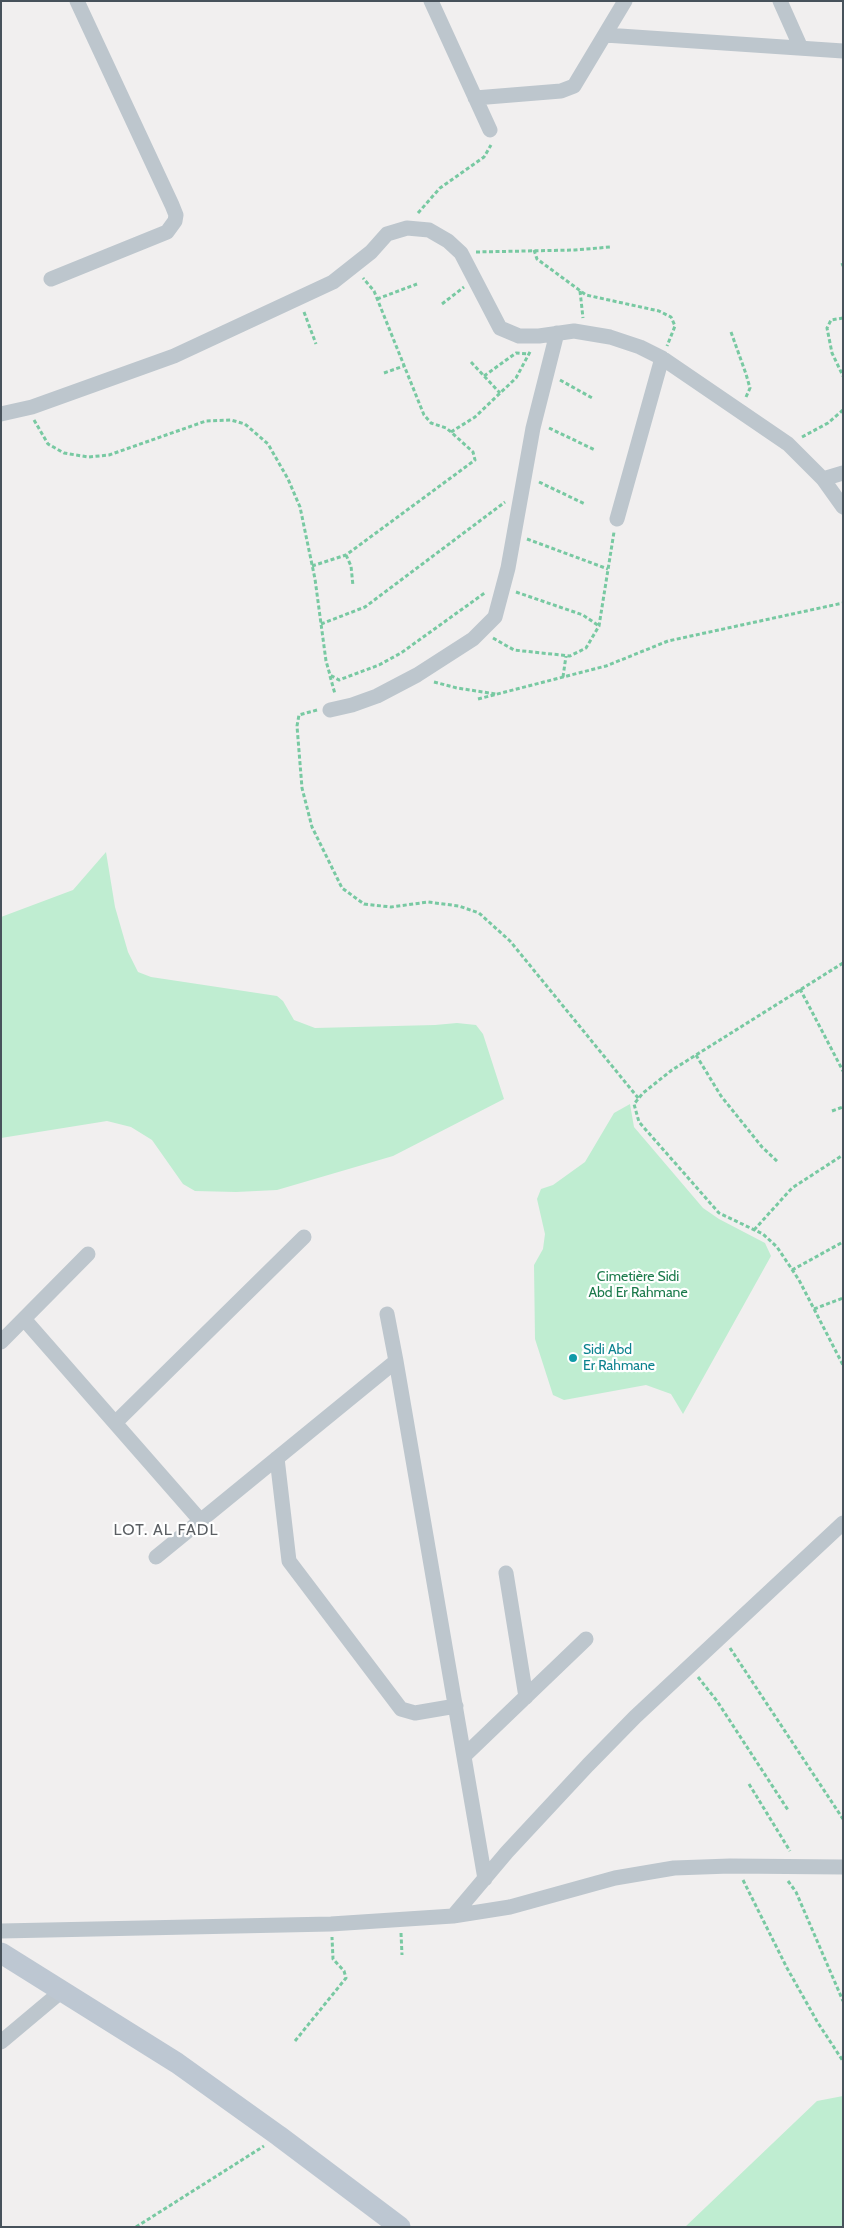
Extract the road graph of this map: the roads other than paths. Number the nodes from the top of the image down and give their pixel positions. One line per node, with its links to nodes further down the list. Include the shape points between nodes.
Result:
1 (78, 1): 10 (street, via 176,215 167,232)
2 (432, 1): 8 (street)
3 (626, 1): 5 (street)
4 (780, 1): 6 (street)
5 (606, 35): 6 (street); 8 (street, via 574,86 561,91)
6 (801, 48): 7 (street)
7 (843, 51)
8 (475, 98): 9 (street)
9 (490, 130)
10 (50, 279)
11 (557, 333): 12 (street, via 584,332 618,339); 13 (street, via 519,336 500,328 461,253 429,230 407,228 387,234 371,252 332,282 174,356 25,409); 18 (street, via 535,421 495,617 473,639 417,676 377,696)
12 (662, 358): 15 (street, via 788,444); 17 (street)
13 (1, 414)
14 (843, 473): 15 (street)
15 (823, 479): 16 (street)
16 (843, 507)
17 (617, 519)
18 (330, 710)
19 (304, 1237): 25 (street)
20 (88, 1254): 22 (street)
21 (387, 1314): 24 (street)
22 (24, 1319): 23 (street); 25 (street)
23 (1, 1342)
24 (396, 1361): 26 (street); 33 (street)
25 (115, 1424): 27 (street)
26 (277, 1458): 27 (street); 33 (street, via 289,1561 401,1709 414,1713)
27 (200, 1520): 29 (street)
28 (843, 1523): 36 (street, via 588,1765)
29 (156, 1557)
30 (506, 1574): 32 (street)
31 (586, 1639): 32 (street)
32 (526, 1697): 34 (street)
33 (456, 1706): 34 (street)
34 (464, 1756): 36 (street)
35 (843, 1867): 37 (street, via 674,1868 615,1878 510,1907)
36 (485, 1879): 37 (street)
37 (453, 1916): 38 (street, via 331,1924)
38 (1, 1931)
39 (1, 1953): 40 (street)
40 (63, 1990): 41 (street); 42 (street, via 177,2063)
41 (1, 2042)
42 (400, 2227)

